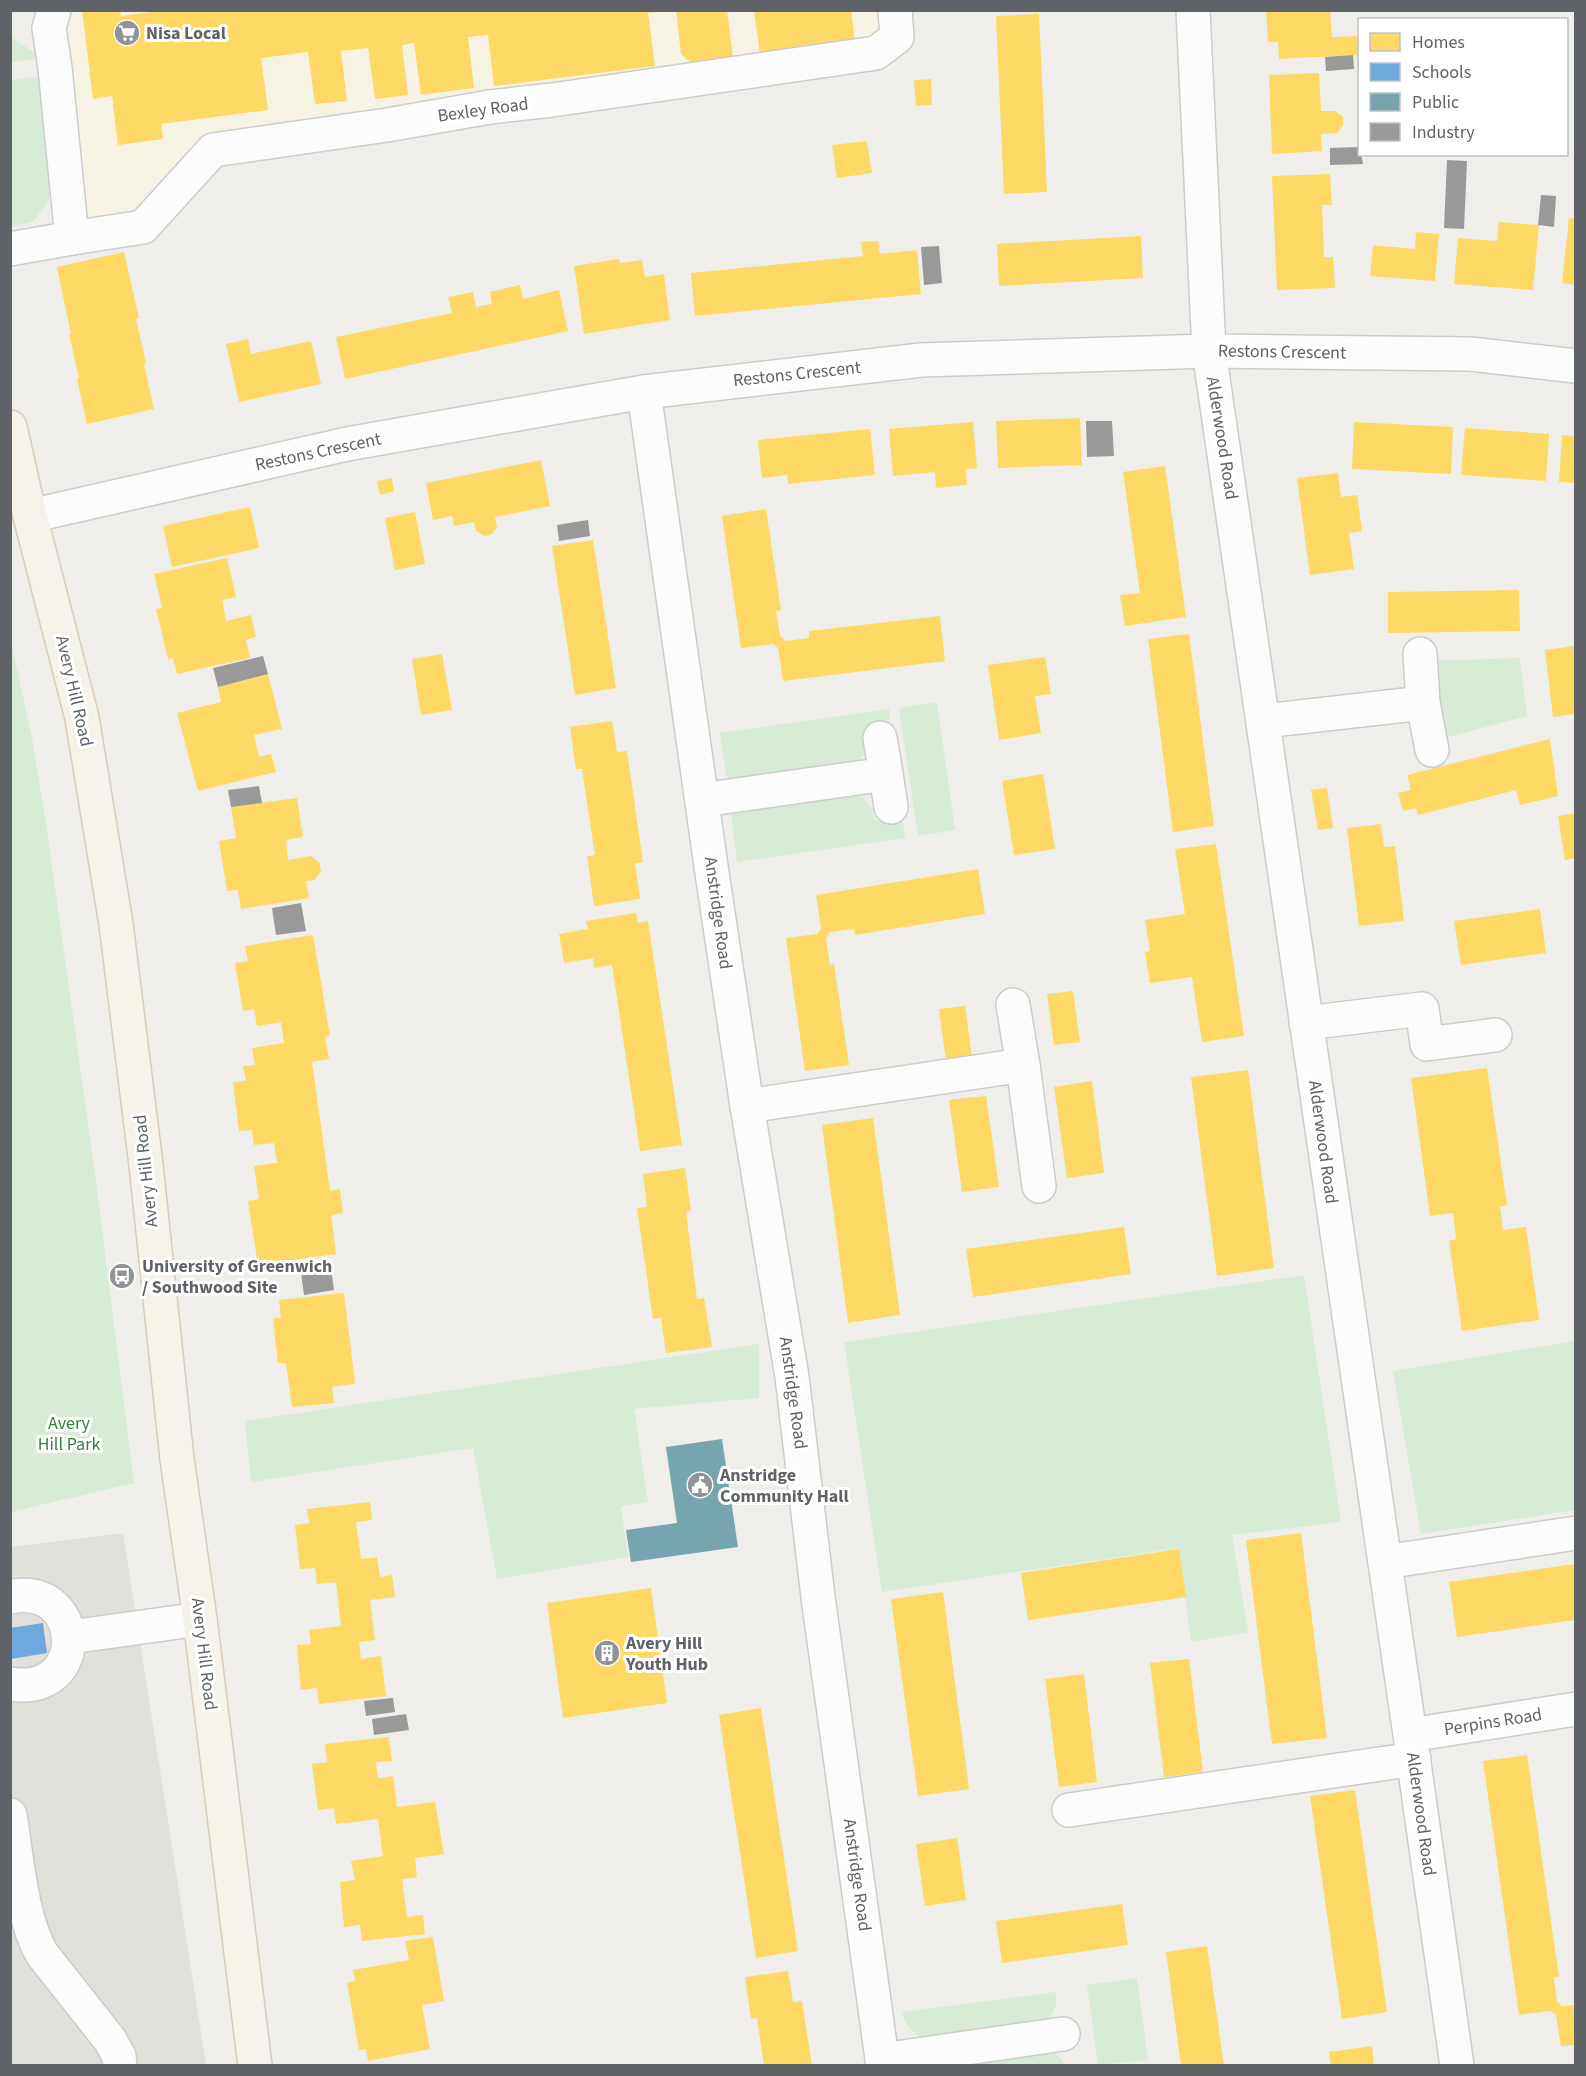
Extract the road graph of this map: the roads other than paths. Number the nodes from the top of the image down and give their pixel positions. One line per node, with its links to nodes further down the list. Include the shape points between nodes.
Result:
1 (54, 10): 4 (street, via 49,28)
2 (895, 10): 4 (street, Bexley Road, via 897,37 876,53 213,150 143,227)
3 (1193, 10): 6 (street, Alderwood Road)
4 (72, 238): 5 (street, Bexley Road)
5 (10, 249)
6 (1209, 351): 7 (street, Restons Crescent, via 1470,354); 8 (street, Restons Crescent, via 921,360); 13 (street, Alderwood Road)
7 (1575, 366)
8 (644, 392): 10 (street, Restons Crescent, via 347,444); 17 (street, Anstridge Road)
9 (10, 427): 10 (main road, Avery Hill Road)
10 (30, 516): 28 (main road, Avery Hill Road, via 82,718 116,924 177,1459)
11 (1420, 654): 12 (street)
12 (1423, 703): 13 (street); 15 (street)
13 (1264, 721): 20 (street, Alderwood Road)
14 (880, 738): 16 (street)
15 (1432, 750)
16 (886, 774): 17 (street); 18 (street)
17 (702, 800): 23 (street, Anstridge Road)
18 (891, 807)
19 (1013, 1005): 22 (street)
20 (1306, 1023): 21 (street, via 1422,1010 1428,1044); 26 (street, Alderwood Road)
21 (1495, 1035)
22 (1023, 1065): 23 (street); 24 (street)
23 (747, 1106): 36 (street, Anstridge Road, via 792,1377)
24 (1039, 1186)
25 (1575, 1533): 26 (street)
26 (1385, 1562): 32 (street, Alderwood Road)
27 (10, 1597): 29 (street, via 22,1595 49,1602 59,1611)
28 (200, 1619): 29 (street); 38 (main road, Avery Hill Road)
29 (70, 1637): 30 (street, via 63,1666 52,1677 24,1687)
30 (10, 1684)
31 (1575, 1709): 32 (street, Perpins Road)
32 (1412, 1747): 33 (street, Perpins Road); 39 (street, Alderwood Road)
33 (1069, 1810)
34 (10, 1815): 37 (street, via 34,1941 110,2040 119,2055)
35 (1063, 2034): 36 (street, Anstridge Road)
36 (883, 2063)
37 (120, 2066)
38 (255, 2066)
39 (1456, 2066)

